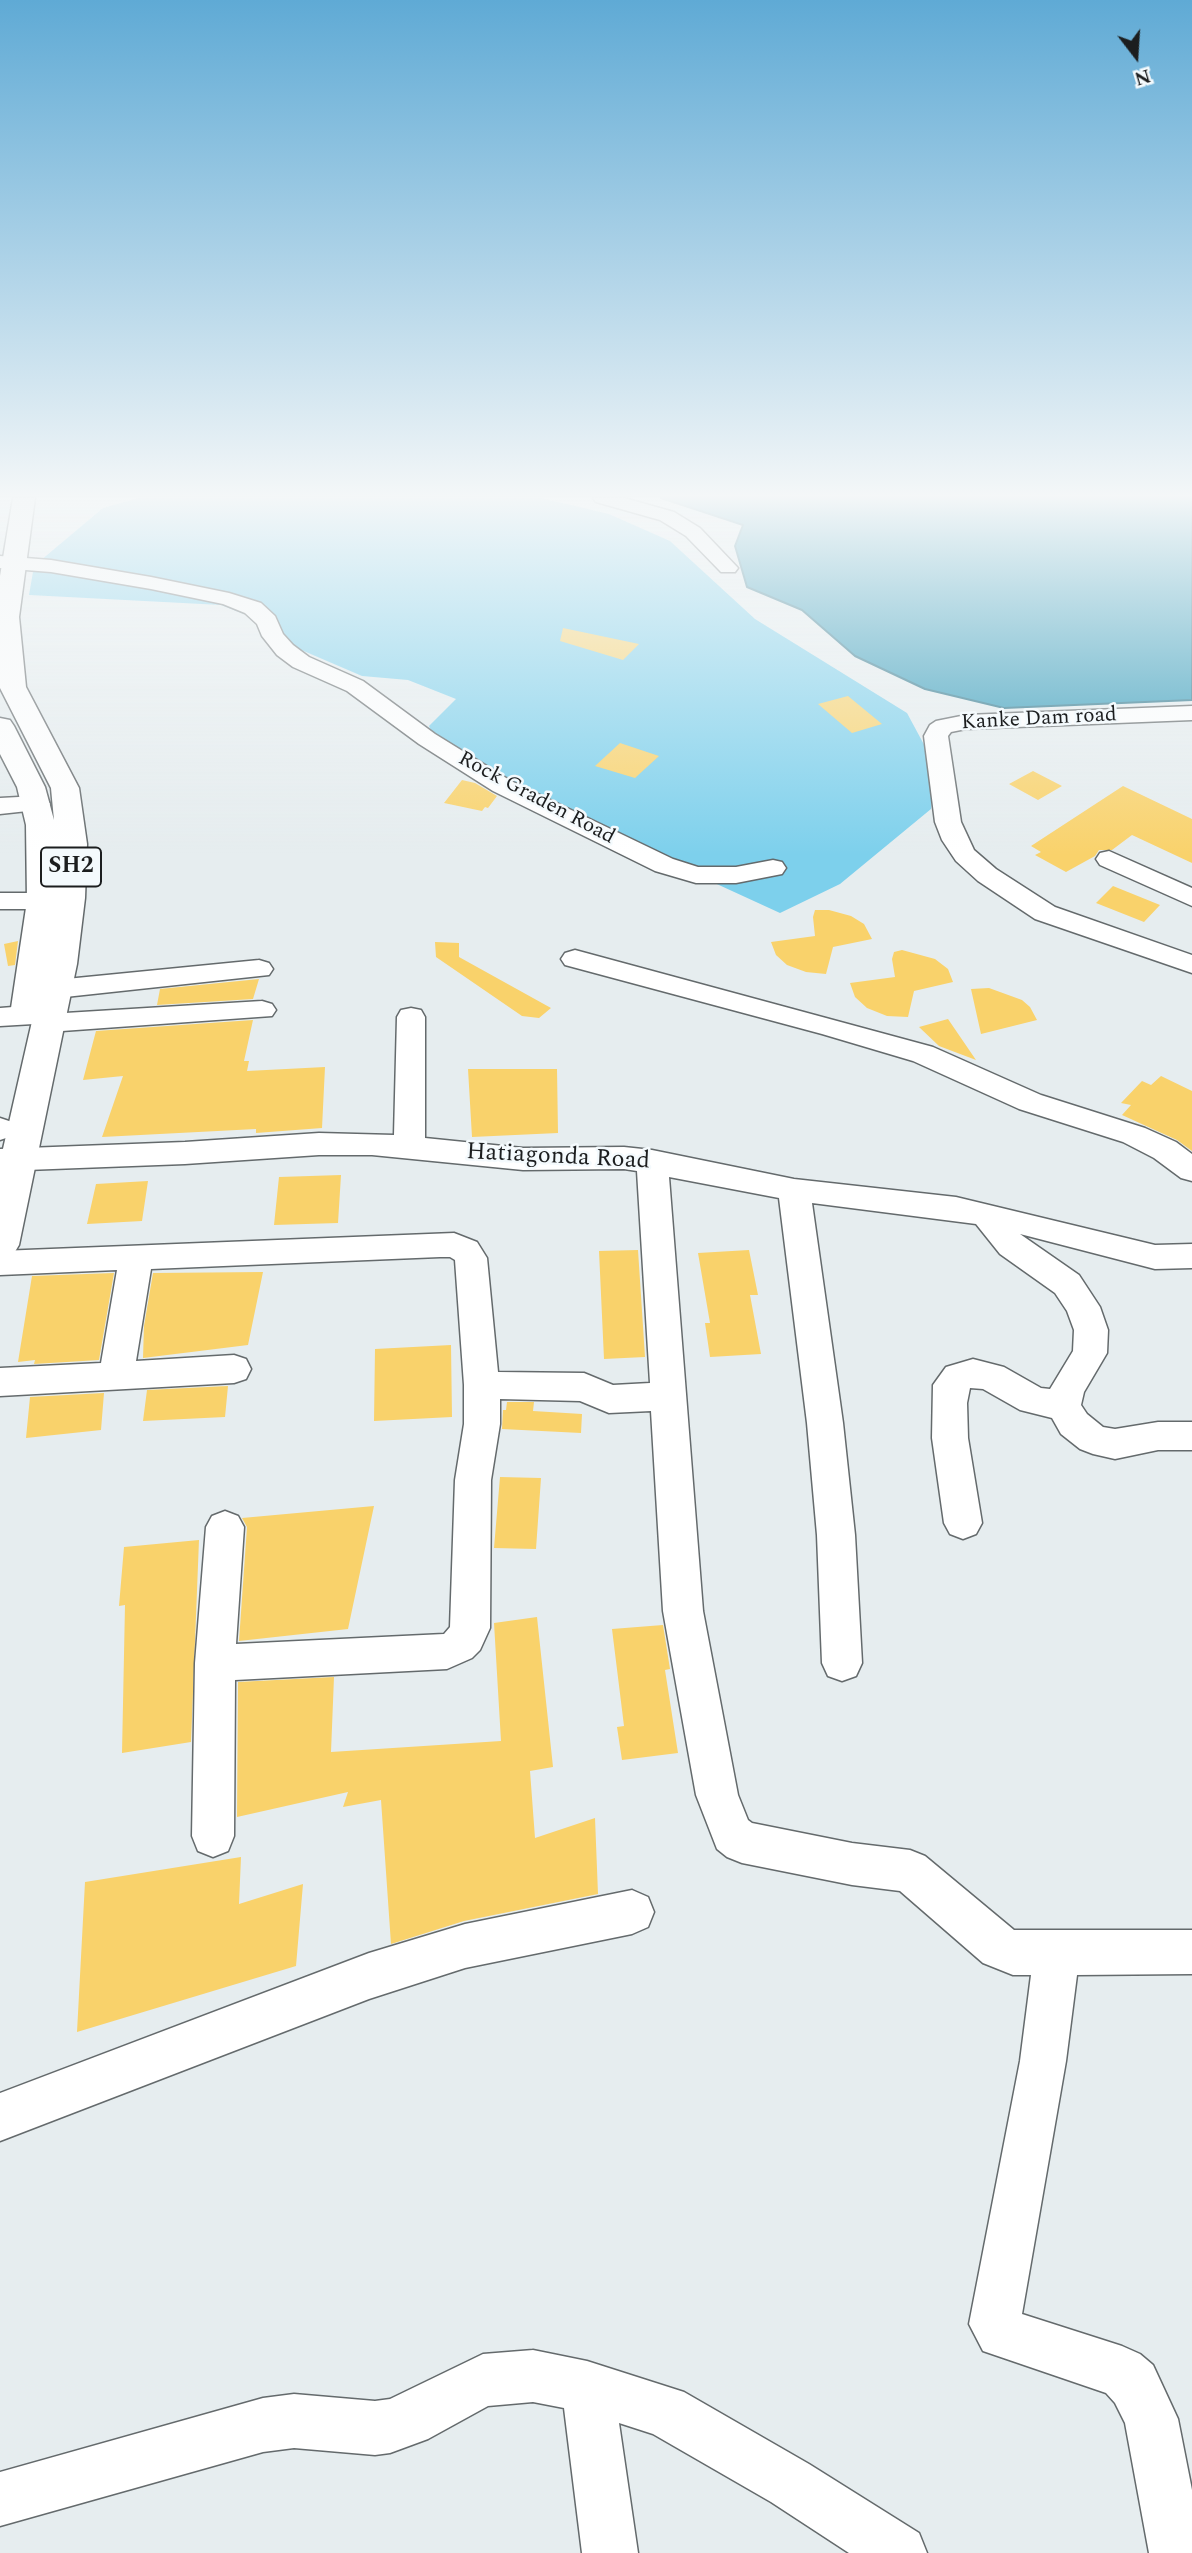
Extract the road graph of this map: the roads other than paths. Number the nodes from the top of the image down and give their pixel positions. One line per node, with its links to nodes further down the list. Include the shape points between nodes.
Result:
1 (6, 617): 16 (main road, SH2, via 13,687 61,779 70,815 69,898)
2 (263, 617): 8 (street, Rock Graden Road, via 285,650 301,662 355,686 502,786 664,865 696,875 736,875)
3 (1192, 713): 13 (street, Kanke Dam road, via 966,722 944,726 936,736 948,822 965,855 987,875 1045,913)
4 (0, 726): 5 (main road, SH2)
5 (37, 804): 6 (street); 11 (main road, SH2)
6 (0, 806)
7 (1109, 859): 9 (street)
8 (773, 868)
9 (1192, 898)
10 (0, 901): 11 (street)
11 (41, 901): 16 (main road, SH2)
12 (575, 959): 22 (street, via 923,1054 1030,1102 1134,1135)
13 (1191, 963)
14 (259, 969): 16 (street)
15 (262, 1010): 16 (street)
16 (36, 1012): 18 (main road, SH2); 20 (main road, SH2)
17 (411, 1017): 19 (street)
18 (0, 1130)
19 (409, 1147): 20 (street, Hatiagonda Road, via 319,1144); 21 (street, Hatiagonda Road, via 523,1159 593,1156)
20 (9, 1160): 25 (main road, SH2)
21 (652, 1161): 23 (street, Hatiagonda Road); 33 (street)
22 (1192, 1170)
23 (793, 1190): 24 (street, Hatiagonda Road); 39 (street, via 825,1423)
24 (986, 1214): 26 (street, Hatiagonda Road, via 1125,1250); 34 (street, via 1012,1246 1067,1284 1083,1307 1091,1330 1090,1353 1067,1390)
25 (0, 1245)
26 (1192, 1256)
27 (136, 1258): 28 (street); 30 (street); 32 (street, via 454,1245 471,1258)
28 (0, 1263)
29 (234, 1369): 30 (street)
30 (116, 1375): 31 (street)
31 (0, 1382)
32 (482, 1385): 33 (street, via 584,1387 609,1399); 38 (street, via 466,1639 447,1651 431,1653)
33 (669, 1396): 43 (street, via 683,1611 717,1795 734,1838 852,1864 910,1871 1005,1951)
34 (1063, 1406): 35 (street, via 1074,1424 1093,1439 1115,1444 1158,1436); 36 (street, via 1033,1400 992,1377 973,1373 958,1377 951,1385 950,1438)
35 (1192, 1436)
36 (963, 1523)
37 (225, 1527): 38 (street)
38 (215, 1663): 40 (street)
39 (842, 1663)
40 (212, 1836)
41 (632, 1913): 44 (street, via 465,1945 369,1976)
42 (1192, 1952): 43 (street)
43 (1057, 1953): 49 (street, via 1043,2062 995,2324 1001,2333 1122,2372 1134,2384 1151,2419)
44 (0, 2117)
45 (587, 2387): 46 (street, via 533,2376 495,2377 476,2382 390,2427 295,2421 263,2425); 47 (street); 48 (street, via 664,2411 790,2483)
46 (0, 2498)
47 (610, 2553)
48 (899, 2553)
49 (1177, 2553)

